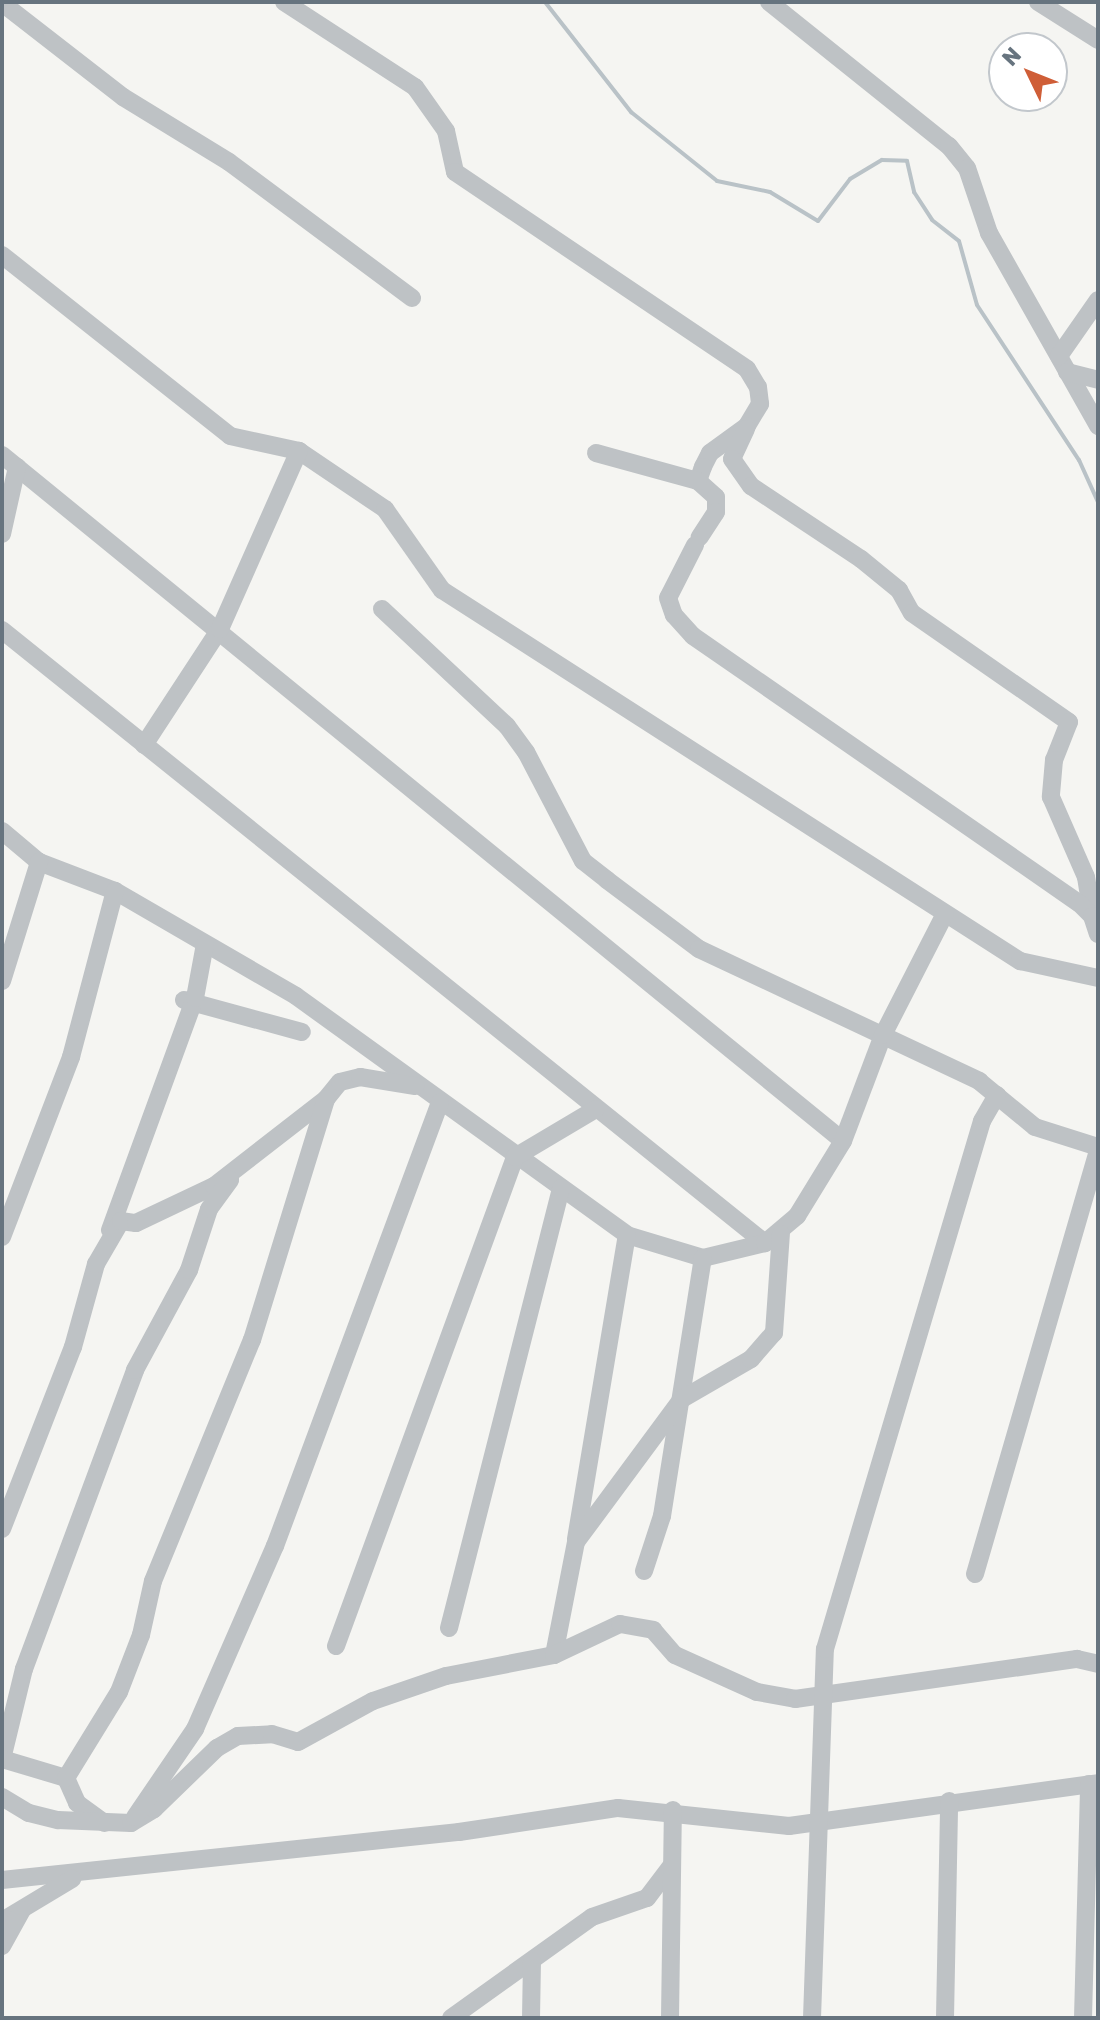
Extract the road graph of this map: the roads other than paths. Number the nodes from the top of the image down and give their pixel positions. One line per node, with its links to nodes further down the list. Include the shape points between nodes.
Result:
1 (284, 2): 11 (street, via 415,87 446,131 455,172 747,369 758,387 760,404)
2 (769, 2): 9 (street, via 949,146 967,168 989,233)
3 (1038, 2): 5 (street)
4 (2, 3): 7 (street, via 123,97 229,162)
5 (1098, 40)
6 (2, 255): 13 (street, via 230,436)
7 (412, 298)
8 (1098, 300): 9 (street)
9 (1063, 364): 10 (street); 12 (street)
10 (1098, 380)
11 (747, 426): 17 (street, via 710,453); 27 (street, via 732,459 751,486 861,559 899,590 912,613 1069,722 1054,760 1051,797 1086,877)
12 (1098, 426)
13 (299, 451): 20 (street); 26 (street, via 385,509 442,590)
14 (596, 453): 17 (street)
15 (2, 455): 16 (street)
16 (17, 467): 18 (street); 20 (street)
17 (698, 481): 27 (street, via 716,497 716,512 668,598 674,615 693,636)
18 (2, 534)
19 (382, 609): 34 (street, via 507,726 583,861 699,949)
20 (220, 629): 22 (street); 40 (street)
21 (2, 630): 22 (street)
22 (144, 745): 39 (street)
23 (2, 831): 24 (street)
24 (39, 862): 25 (street); 31 (street)
25 (115, 891): 29 (street); 44 (street, via 71,1057)
26 (945, 914): 30 (street, via 1020,961); 34 (street)
27 (1092, 916): 28 (street)
28 (1098, 934)
29 (205, 944): 32 (street); 35 (street, via 296,996)
30 (1098, 978)
31 (2, 981)
32 (188, 1002): 33 (street); 50 (street)
33 (302, 1032)
34 (883, 1035): 36 (street, via 979,1081); 40 (street)
35 (418, 1086): 37 (street, via 360,1077 340,1082); 38 (street)
36 (997, 1095): 41 (street, via 1035,1127); 61 (street, via 982,1121 829,1634)
37 (326, 1099): 43 (street); 63 (street, via 252,1340 153,1581 141,1635 119,1692)
38 (440, 1103): 42 (street); 69 (street, via 275,1546 195,1729)
39 (596, 1109): 42 (street); 49 (street)
40 (843, 1141): 49 (street)
41 (1098, 1148): 56 (street)
42 (515, 1157): 45 (street); 58 (street)
43 (246, 1164): 50 (street, via 177,1206 136,1223 121,1221); 62 (street, via 209,1209 189,1270 135,1370 24,1669)
44 (20, 1185): 46 (street); 48 (street)
45 (561, 1188): 47 (street); 57 (street)
46 (2, 1193)
47 (627, 1235): 51 (street); 54 (street)
48 (2, 1237)
49 (773, 1239): 51 (street); 52 (street, via 778,1308 769,1341 751,1359)
50 (105, 1244): 53 (street, via 73,1347)
51 (703, 1258): 52 (street)
52 (682, 1399): 54 (street); 55 (street, via 662,1516)
53 (2, 1529)
54 (576, 1542): 59 (street)
55 (644, 1571)
56 (975, 1574)
57 (449, 1628)
58 (336, 1646)
59 (554, 1655): 61 (street, via 620,1624 640,1625 653,1630 675,1655 757,1692); 69 (street, via 446,1676 373,1701 298,1742 272,1734 238,1736)
60 (1098, 1664): 61 (street, via 1077,1659)
61 (820, 1697): 68 (street, via 822,1797)
62 (2, 1759): 63 (street)
63 (66, 1778): 70 (street, via 77,1803)
64 (1093, 1783): 66 (street); 83 (street)
65 (2, 1797): 70 (street, via 29,1813)
66 (949, 1801): 68 (street); 82 (street)
67 (673, 1810): 68 (street, via 789,1826); 71 (street); 72 (street, via 618,1808 459,1832)
68 (816, 1821): 81 (street)
69 (131, 1823): 70 (street)
70 (110, 1826)
71 (670, 1867): 77 (street, via 647,1898 592,1917); 80 (street)
72 (81, 1874): 73 (street); 74 (street)
73 (2, 1880)
74 (24, 1906): 75 (street); 76 (street)
75 (2, 1921)
76 (2, 1946)
77 (532, 1961): 78 (street); 79 (street)
78 (451, 2018)
79 (531, 2018)
80 (670, 2018)
81 (812, 2018)
82 (945, 2018)
83 (1083, 2018)

